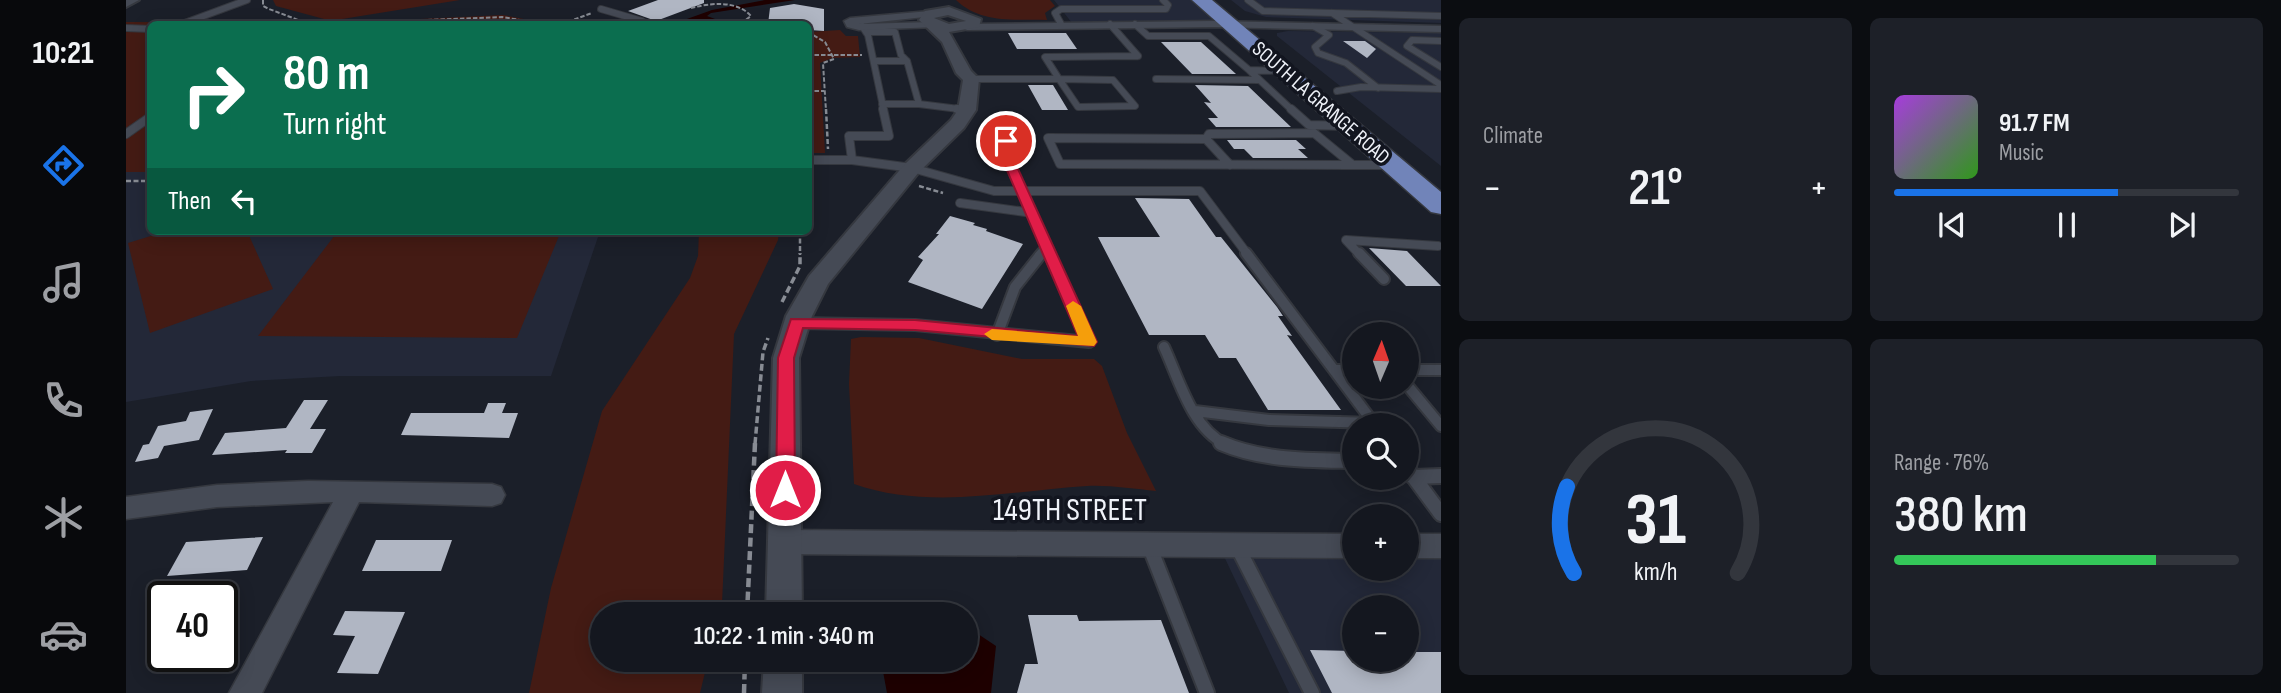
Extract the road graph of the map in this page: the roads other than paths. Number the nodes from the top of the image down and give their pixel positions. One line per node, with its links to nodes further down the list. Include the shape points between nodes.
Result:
1 (132, 0): 9 (street)
2 (247, 0): 15 (lane)
3 (952, 0): 17 (street)
4 (1074, 0): 11 (lane)
5 (1163, 0): 11 (lane, via 1166,9)
6 (1201, 0): 21 (highway, SOUTH LA GRANGE ROAD)
7 (1224, 0): 22 (highway, SOUTH LA GRANGE ROAD)
8 (1248, 0): 12 (lane, via 1263,11)
9 (126, 3)
10 (601, 9): 16 (lane)
11 (1080, 9): 18 (lane, via 1057,11)
12 (1332, 13): 14 (lane); 24 (lane)
13 (935, 15): 17 (street); 27 (street); 35 (street)
14 (1441, 16)
15 (190, 21)
16 (639, 21)
17 (968, 21): 18 (street); 35 (street, via 960,38 979,74)
18 (1062, 24): 19 (street)
19 (1110, 24): 20 (street); 36 (lane, via 1138,56 1045,57)
20 (1135, 24): 21 (street); 33 (lane, via 1148,36 1209,36)
21 (1230, 24): 22 (street); 34 (highway, SOUTH LA GRANGE ROAD)
22 (1255, 25): 23 (street); 41 (highway, SOUTH LA GRANGE ROAD)
23 (1314, 26): 24 (street); 40 (lane, via 1329,35 1315,47 1318,53 1346,63)
24 (1348, 26): 28 (street); 39 (lane)
25 (126, 29): 26 (lane)
26 (147, 29)
27 (864, 29): 30 (lane); 31 (lane, via 895,32)
28 (1441, 29)
29 (1441, 41): 32 (lane, via 1408,41 1407,46)
30 (874, 61): 31 (lane); 42 (lane)
31 (907, 61): 43 (lane)
32 (1441, 67)
33 (1249, 70): 34 (lane); 38 (lane)
34 (1284, 71): 46 (highway, SOUTH LA GRANGE ROAD)
35 (971, 79): 36 (lane); 44 (street)
36 (1059, 79): 36 (lane, via 1113,80 1135,106 1078,107)
37 (1156, 79): 38 (lane)
38 (1259, 80): 46 (lane, via 1309,125)
39 (1441, 87): 40 (lane)
40 (1378, 88): 41 (lane)
41 (1337, 91): 56 (highway, SOUTH LA GRANGE ROAD)
42 (883, 104): 43 (lane); 51 (lane, via 889,136 849,136)
43 (919, 104): 44 (lane)
44 (967, 110): 55 (street)
45 (147, 119): 47 (lane)
46 (1347, 126): 52 (highway, SOUTH LA GRANGE ROAD)
47 (126, 134)
48 (1020, 139): 57 (lane, via 1006,141 1002,147)
49 (1206, 139): 53 (lane); 53 (lane, via 1048,138 1060,164); 54 (lane, via 1209,134 1314,133)
50 (812, 160): 51 (lane)
51 (852, 160): 55 (lane)
52 (1392, 164): 54 (lane); 59 (highway, SOUTH LA GRANGE ROAD)
53 (1230, 165): 54 (lane)
54 (1353, 165)
55 (912, 176): 57 (lane); 64 (street, via 817,281)
56 (1441, 176)
57 (1023, 192): 60 (lane); 67 (lane, via 1200,191)
58 (960, 203): 60 (lane)
59 (1441, 206)
60 (1033, 214): 62 (lane)
61 (1440, 247): 63 (lane, via 1346,240)
62 (1048, 248): 65 (lane, via 1038,253 1026,270 998,321); 65 (lane, via 1089,342)
63 (1384, 279)
64 (797, 323): 65 (lane, via 915,325); 84 (street, via 786,358)
65 (997, 335)
66 (1164, 347): 72 (lane)
67 (1334, 370): 68 (lane); 73 (lane)
68 (1342, 370)
69 (1419, 370): 70 (lane)
70 (1441, 370)
71 (1418, 399): 75 (lane)
72 (1195, 411): 74 (lane); 76 (lane, via 1211,436 1233,449)
73 (1366, 413)
74 (1342, 423)
75 (1441, 426)
76 (1342, 461)
77 (1419, 473): 78 (lane)
78 (1441, 476)
79 (1419, 484): 83 (lane)
80 (352, 492): 81 (street); 82 (street, via 265,491); 92 (street)
81 (492, 495)
82 (126, 508)
83 (1441, 514)
84 (785, 542): 85 (street, 149TH STREET); 90 (street)
85 (1149, 545): 86 (street, 149TH STREET); 94 (lane)
86 (1237, 546): 87 (street, 149TH STREET); 95 (lane)
87 (1342, 546)
88 (1419, 546): 89 (street)
89 (1441, 546)
90 (784, 602)
91 (783, 672): 93 (street)
92 (245, 693)
93 (782, 693)
94 (1207, 693)
95 (1312, 693)

